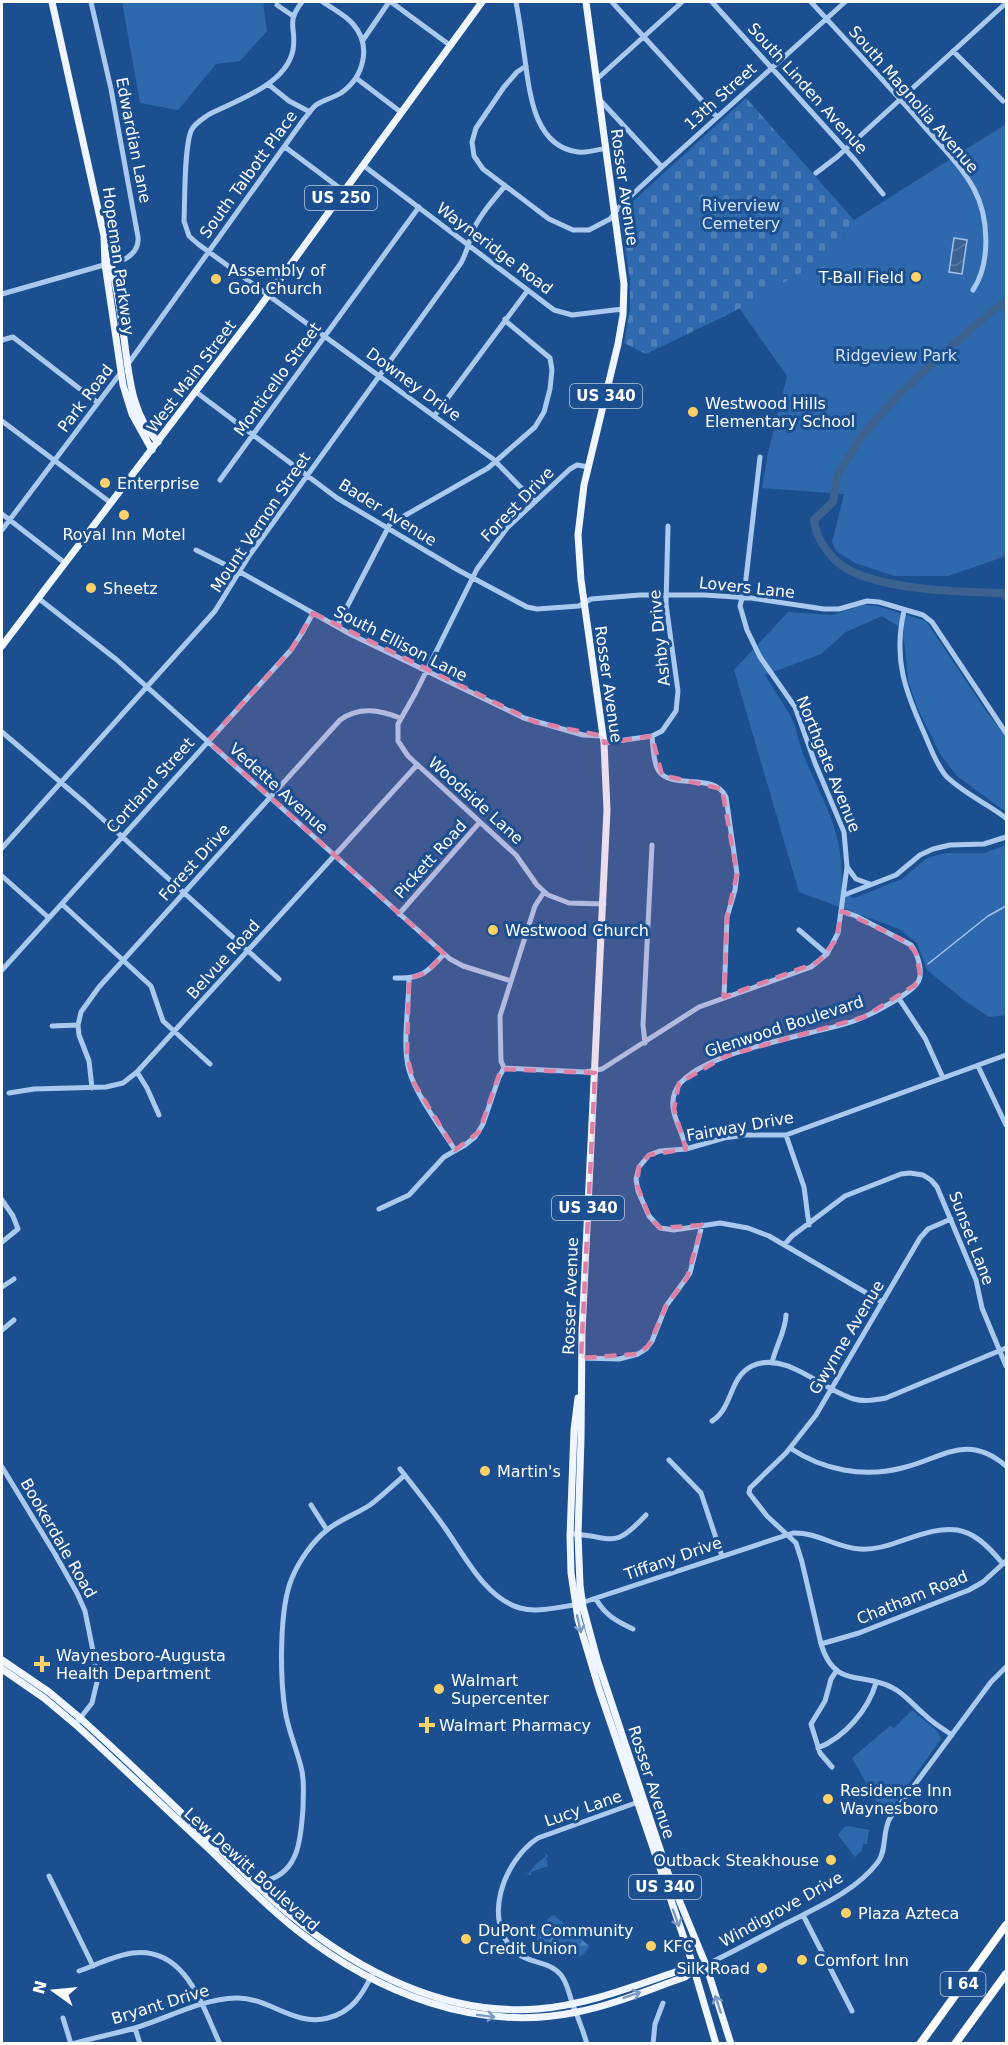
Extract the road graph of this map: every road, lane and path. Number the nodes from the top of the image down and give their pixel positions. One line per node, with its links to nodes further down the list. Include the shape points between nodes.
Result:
1 (52, 2): 46 (main road, Hopeman Parkway)
2 (91, 2): 46 (street, Edwardian Lane, via 138,237 138,247 131,255)
3 (302, 2): 16 (street)
4 (323, 2): 19 (street, via 350,21)
5 (390, 2): 19 (street); 20 (street)
6 (482, 2): 20 (main road, West Main Street / US 250)
7 (516, 2): 22 (street)
8 (586, 2): 25 (main road, Rosser Avenue / US 340)
9 (612, 2): 18 (street)
10 (682, 2): 18 (street)
11 (712, 2): 23 (street, South Linden Avenue)
12 (811, 2): 17 (street, South Magnolia Avenue)
13 (845, 2): 17 (street, 13th Street)
14 (1006, 3): 21 (street)
15 (277, 5): 16 (street)
16 (293, 16): 26 (street, via 290,59 281,75)
17 (826, 18): 23 (street, 13th Street); 27 (street, South Magnolia Avenue)
18 (643, 36): 25 (street); 32 (street)
19 (363, 40): 24 (street, via 364,58)
20 (451, 46): 31 (main road, West Main Street / US 250)
21 (953, 51): 27 (street); 29 (street)
22 (526, 66): 34 (street, via 533,110 547,134 573,151); 39 (street, 13th Street, via 504,87 472,138 477,162)
23 (772, 67): 32 (street, 13th Street); 35 (street, South Linden Avenue)
24 (356, 78): 30 (street); 31 (street)
25 (597, 79): 28 (main road, Rosser Avenue / US 340)
26 (268, 84): 30 (street); 45 (street, Downey Drive, via 208,115 192,129 184,226 189,236)
27 (900, 99): 35 (street); 48 (street, South Magnolia Avenue, via 975,191 983,215 985,245 982,270)
28 (600, 100): 34 (main road, Rosser Avenue / US 340); 37 (street)
29 (1004, 101)
30 (310, 112): 33 (street, South Talbott Place)
31 (402, 113): 36 (main road, West Main Street / US 250)
32 (717, 117): 37 (street, 13th Street)
33 (285, 147): 40 (street); 45 (street, South Talbott Place)
34 (606, 148): 43 (main road, Rosser Avenue / US 340)
35 (845, 149): 38 (street); 41 (street, South Linden Avenue)
36 (364, 166): 40 (main road, West Main Street / US 250); 42 (street, Wayneridge Road)
37 (662, 167): 43 (street, 13th Street)
38 (816, 173)
39 (505, 186): 43 (street, 13th Street, via 549,219 573,230 597,227); 44 (street, Mount Vernon Street, via 478,221)
40 (345, 192): 50 (main road, West Main Street / US 250)
41 (882, 194)
42 (419, 207): 44 (street, Wayneridge Road); 53 (street, Monticello Street)
43 (615, 213): 51 (main road, Rosser Avenue / US 340)
44 (469, 245): 47 (street, Wayneridge Road); 57 (street, Mount Vernon Street, via 457,269)
45 (209, 251): 50 (street, Downey Drive); 55 (street, Park Road)
46 (108, 264): 49 (street, Edwardian Lane); 55 (main road); 56 (main road, Hopeman Parkway)
47 (528, 290): 51 (street, Wayneridge Road, via 564,314); 52 (street)
48 (973, 290)
49 (2, 294)
50 (269, 295): 53 (street, Downey Drive); 58 (main road, West Main Street / US 250)
51 (623, 309): 68 (main road, Rosser Avenue / US 340)
52 (505, 319): 60 (street); 67 (street, via 548,355 552,378 540,419)
53 (325, 336): 57 (street, Downey Drive); 62 (street, Monticello Street)
54 (2, 340): 59 (street, via 13,337)
55 (127, 364): 56 (street, Park Road); 63 (main road, via 138,410 149,434)
56 (121, 372): 59 (street, Park Road); 64 (main road, Hopeman Parkway, via 132,414)
57 (380, 376): 60 (street, Downey Drive); 69 (street, Mount Vernon Street)
58 (196, 392): 62 (street, Bader Avenue); 63 (main road, West Main Street / US 250)
59 (98, 403): 66 (street, Park Road)
60 (435, 415): 67 (street, Downey Drive)
61 (2, 421): 66 (street)
62 (254, 434): 69 (street, Bader Avenue); 70 (street, Monticello Street)
63 (158, 442): 64 (main road, West Main Street / US 250)
64 (152, 450): 72 (main road, West Main Street / US 250)
65 (760, 457): 83 (street, Northgate Avenue)
66 (54, 461): 72 (street); 74 (street, Park Road)
67 (496, 461): 71 (street, Downey Drive); 76 (street)
68 (589, 467): 71 (street, Forest Drive, via 572,468); 85 (main road, Rosser Avenue / US 340, via 578,535)
69 (308, 476): 76 (street, Bader Avenue); 80 (street, Mount Vernon Street)
70 (220, 480)
71 (535, 502): 81 (street, Forest Drive, via 501,536)
72 (111, 503): 79 (main road, West Main Street / US 250)
73 (2, 514): 74 (street)
74 (9, 520): 77 (street, Park Road); 79 (street)
75 (668, 526): 82 (street, Ashby Drive)
76 (387, 527): 81 (street, Bader Avenue); 88 (street)
77 (2, 530)
78 (196, 550): 80 (street, South Ellison Lane)
79 (65, 563): 84 (main road, West Main Street / US 250)
80 (240, 572): 87 (street, South Ellison Lane); 91 (street, Mount Vernon Street, via 215,611)
81 (472, 579): 85 (street, Bader Avenue, via 533,609 579,606); 90 (street, Forest Drive)
82 (666, 594): 83 (street, Lovers Lane); 85 (street, Lovers Lane); 95 (street, Ashby Drive, via 678,705 667,725)
83 (741, 597): 86 (street, Lovers Lane, via 824,609 872,601); 108 (street, Northgate Avenue, via 740,610 747,630 760,657 795,707 841,822)
84 (38, 598): 89 (main road, West Main Street / US 250); 91 (street, Vedette Avenue)
85 (585, 602): 96 (main road, Rosser Avenue / US 340)
86 (904, 611): 94 (street, Lovers Lane, via 923,615 932,622); 101 (street, via 900,642 903,679 937,762 949,778)
87 (313, 613): 88 (street, South Ellison Lane); 97 (street, Cortland Street, via 291,650)
88 (337, 626): 90 (street, South Ellison Lane)
89 (2, 646)
90 (426, 671): 92 (street); 96 (street, South Ellison Lane, via 535,722)
91 (148, 687): 97 (street, Vedette Avenue); 99 (street, Mount Vernon Street)
92 (400, 718): 98 (street, Woodside Lane, via 398,741); 100 (street, Forest Drive, via 365,710 344,717)
93 (2, 732): 99 (street)
94 (1006, 733)
95 (651, 736): 96 (street, South Ellison Lane); 129 (street, via 656,765 662,775 710,784 722,789 726,797 737,874 727,917)
96 (604, 740): 115 (main road, Rosser Avenue / US 340)
97 (208, 741): 100 (street, Vedette Avenue); 103 (street, Cortland Street)
98 (417, 765): 102 (street, Woodside Lane); 107 (street, Belvue Road)
99 (61, 782): 103 (street); 106 (street, Mount Vernon Street)
100 (270, 798): 107 (street, Vedette Avenue); 112 (street, Forest Drive)
101 (1006, 818)
102 (480, 822): 111 (street, Woodside Lane, via 520,859); 117 (street, Pickett Road)
103 (121, 837): 112 (street); 114 (street, Cortland Street)
104 (1006, 837): 110 (street, via 984,844 933,849 896,875)
105 (652, 845): 134 (street)
106 (2, 848)
107 (334, 856): 117 (street, Vedette Avenue); 120 (street, Belvue Road)
108 (847, 867): 110 (street, via 856,879); 113 (street, Northgate Avenue)
109 (2, 876): 118 (street)
110 (871, 884): 113 (street)
111 (544, 892): 115 (street, via 566,902); 128 (street, via 535,906)
112 (184, 894): 120 (street); 123 (street, Forest Drive)
113 (844, 895): 116 (street, Northgate Avenue)
114 (62, 904): 118 (street, Cortland Street); 123 (street)
115 (604, 904): 139 (main road, Rosser Avenue / US 340)
116 (842, 911): 122 (street, Northgate Avenue, via 838,933); 130 (street, Glenwood Boulevard, via 914,948 920,978 912,989)
117 (399, 914): 121 (street, Vedette Avenue)
118 (49, 918): 124 (street, Cortland Street)
119 (799, 930): 122 (street)
120 (248, 951): 127 (street); 133 (street, Belvue Road)
121 (444, 954): 126 (street, via 426,973); 128 (street, Vedette Avenue, via 463,966)
122 (827, 954): 129 (street, via 803,971)
123 (124, 960): 131 (street, Forest Drive, via 86,1004); 133 (street, via 151,986 160,1016)
124 (2, 970)
125 (395, 978): 126 (street)
126 (409, 978): 148 (street, via 407,1062 411,1077)
127 (279, 980)
128 (511, 981): 138 (street, via 499,1024)
129 (724, 997): 134 (street, via 699,1007)
130 (898, 997): 141 (street, via 925,1038); 147 (street, Glenwood Boulevard, via 855,1020 742,1051 688,1076 675,1090 673,1101)
131 (78, 1025): 132 (street); 142 (street)
132 (52, 1026)
133 (174, 1032): 136 (street); 140 (street, Belvue Road)
134 (645, 1043): 139 (street)
135 (1006, 1055): 137 (street, Fairway Drive)
136 (210, 1064)
137 (978, 1066): 141 (street, Fairway Drive); 145 (street)
138 (504, 1068): 139 (street); 148 (street, via 479,1132)
139 (595, 1071): 164 (main road, Rosser Avenue / US 340)
140 (137, 1072): 142 (street, Belvue Road, via 123,1083); 144 (street)
141 (943, 1078): 146 (street, Fairway Drive)
142 (92, 1088): 143 (street, Belvue Road)
143 (9, 1093)
144 (159, 1115)
145 (1006, 1125)
146 (786, 1135): 147 (street, Fairway Drive, via 724,1138); 152 (street, via 804,1187)
147 (686, 1149): 153 (street, Fairway Drive, via 649,1155 639,1167 637,1185 649,1216 660,1228)
148 (455, 1150): 150 (street, via 438,1162 409,1195)
149 (2, 1200): 154 (street, via 18,1229)
150 (379, 1209)
151 (951, 1219): 152 (street, Sunset Lane, via 935,1183 923,1175 907,1173 845,1196); 158 (street, Gwynne Avenue, via 928,1229 920,1238); 163 (street, Sunset Lane)
152 (808, 1225): 155 (street, Sunset Lane)
153 (702, 1226): 155 (street, Fairway Drive, via 738,1225); 164 (street, via 690,1273 670,1300 646,1349 619,1359)
154 (2, 1242)
155 (784, 1245): 158 (street, Fairway Drive)
156 (14, 1279): 157 (street)
157 (2, 1287)
158 (882, 1302): 167 (street, Gwynne Avenue)
159 (786, 1315): 165 (street)
160 (14, 1320): 161 (street)
161 (2, 1330)
162 (1006, 1348): 163 (street)
163 (999, 1351): 166 (street, Sunset Lane); 167 (street, via 886,1398 856,1400)
164 (581, 1358): 178 (main road, Rosser Avenue / US 340, via 581,1439)
165 (772, 1363): 167 (street, via 797,1370); 168 (street, via 757,1364 743,1372 725,1409)
166 (1006, 1366)
167 (831, 1389): 169 (street, Gwynne Avenue)
168 (712, 1421)
169 (790, 1448): 171 (street, via 822,1464 850,1471 903,1468 956,1450 983,1452); 179 (street, Gwynne Avenue, via 750,1488 750,1496)
170 (669, 1460): 180 (street, via 701,1493)
171 (1006, 1466)
172 (2, 1467): 191 (street, Bookerdale Road, via 85,1611 97,1682 93,1700)
173 (400, 1469): 174 (street, Tiffany Drive)
174 (405, 1475): 177 (street, via 370,1504); 183 (street, Tiffany Drive, via 497,1597 527,1610)
175 (311, 1505): 177 (street)
176 (646, 1515): 178 (street, via 615,1540)
177 (327, 1530): 197 (street, via 300,1563 287,1592 282,1686 290,1733 302,1767 301,1842 285,1871)
178 (574, 1534): 183 (main road, Rosser Avenue / US 340)
179 (786, 1534): 180 (street, Tiffany Drive); 181 (street, Tiffany Drive, via 808,1533 845,1547 868,1549 932,1531 954,1529 979,1539); 185 (street, via 800,1553)
180 (722, 1556): 182 (street, Tiffany Drive)
181 (1005, 1562): 185 (street, Chatham Road, via 969,1590 859,1634)
182 (596, 1599): 183 (street, Tiffany Drive); 184 (street, via 611,1618)
183 (579, 1604): 195 (main road, Rosser Avenue / US 340)
184 (633, 1629)
185 (821, 1644): 189 (street)
186 (2, 1660): 191 (main road, Lew Dewitt Boulevard, via 49,1692)
187 (1006, 1667): 192 (street, Windigrove Drive)
188 (2, 1669): 191 (main road, Lew Dewitt Boulevard)
189 (837, 1670): 190 (street); 193 (street, via 812,1724)
190 (876, 1683): 192 (street, via 896,1690); 193 (street, via 859,1716)
191 (78, 1721): 204 (main road, Lew Dewitt Boulevard, via 282,1918 316,1944)
192 (952, 1735): 198 (street, Windigrove Drive, via 887,1823 878,1862 850,1887)
193 (818, 1748): 194 (street)
194 (832, 1767)
195 (641, 1802): 200 (main road, Rosser Avenue / US 340); 202 (main road, Rosser Avenue / US 340, one-way to 202); 208 (street, Lucy Lane, via 542,1836 518,1855 504,1881 499,1915 505,1939 524,1958 558,1972)
196 (49, 1876): 201 (street)
197 (268, 1880)
198 (803, 1915): 200 (street, Windigrove Drive); 210 (street)
199 (1006, 1926): 206 (highway, I 64)
200 (706, 1965): 202 (main road, Lew Dewitt Boulevard); 220 (main road, Rosser Avenue / US 340, one-way to 200)
201 (93, 1966): 203 (street); 209 (street, via 134,1953 164,1957 186,1975)
202 (694, 1970): 208 (main road, Lew Dewitt Boulevard, via 681,1970); 211 (main road, Lew Dewitt Boulevard, one-way to 202, via 685,1977); 219 (main road, Rosser Avenue / US 340)
203 (80, 1971)
204 (373, 1974): 208 (main road, Lew Dewitt Boulevard, via 424,1994 469,2005 523,2010); 209 (street, Bryant Drive, via 354,2004 321,2019 300,2019 240,1998); 211 (main road, Lew Dewitt Boulevard, one-way to 211, via 423,2001 475,2014 516,2018)
205 (1006, 1974): 223 (highway, I 64)
206 (952, 2000): 221 (highway); 222 (highway, I 64)
207 (663, 2003): 218 (street)
208 (572, 2004): 211 (street, Lucy Lane)
209 (201, 2005): 213 (street, Bryant Drive); 216 (street)
210 (852, 2011)
211 (576, 2013): 217 (street, Lucy Lane)
212 (63, 2018): 214 (street)
213 (135, 2028): 214 (street, Bryant Drive); 215 (street)
214 (72, 2043)
215 (140, 2043)
216 (220, 2043)
217 (587, 2043)
218 (653, 2043)
219 (716, 2043)
220 (731, 2043)
221 (913, 2043)
222 (920, 2043)
223 (956, 2043)

